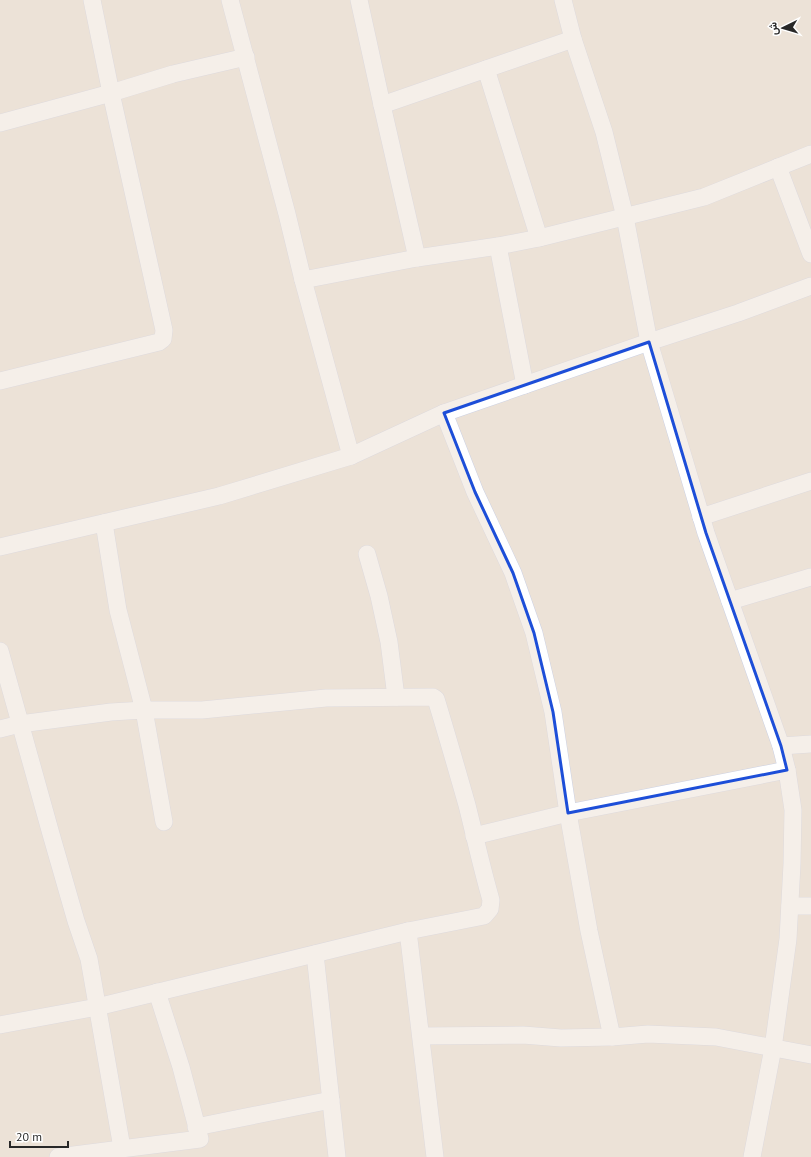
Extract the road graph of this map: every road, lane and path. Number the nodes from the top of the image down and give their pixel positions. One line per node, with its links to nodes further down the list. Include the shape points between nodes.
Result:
1 (92, 0): 8 (street)
2 (230, 0): 6 (street)
3 (359, 0): 9 (street)
4 (562, 0): 5 (street)
5 (573, 38): 7 (street); 13 (street, via 604,132)
6 (246, 57): 8 (street, via 173,74); 18 (street)
7 (486, 69): 9 (street); 14 (street)
8 (111, 93): 10 (street); 21 (street, via 164,330 163,339)
9 (382, 105): 17 (street)
10 (0, 123)
11 (811, 154): 12 (street)
12 (778, 167): 13 (street, via 704,197); 16 (street)
13 (625, 217): 14 (street); 20 (street)
14 (539, 238): 15 (street)
15 (498, 246): 17 (street); 22 (street)
16 (811, 254)
17 (417, 258): 18 (street)
18 (303, 280): 24 (street)
19 (811, 286): 20 (street)
20 (649, 342): 22 (street); 26 (street)
21 (0, 381)
22 (525, 385): 23 (street)
23 (444, 413): 24 (street); 40 (street, via 475,492 513,573 534,633 553,712)
24 (351, 456): 27 (street, via 219,496)
25 (811, 481): 26 (street)
26 (701, 518): 31 (street)
27 (104, 523): 28 (street); 34 (street, via 118,610)
28 (0, 547)
29 (367, 554): 33 (street, via 380,596)
30 (811, 577): 31 (street)
31 (730, 601): 38 (street)
32 (0, 651): 35 (street)
33 (396, 697): 34 (street, via 326,698 202,710); 42 (street, via 436,699)
34 (144, 710): 35 (street); 41 (street)
35 (20, 724): 36 (street); 48 (street, via 89,959)
36 (0, 729)
37 (811, 744): 38 (street)
38 (782, 746): 39 (street)
39 (787, 770): 40 (street); 43 (street, via 793,810)
40 (568, 813): 42 (street); 51 (street, via 589,931)
41 (164, 822)
42 (474, 836): 45 (street, via 491,900 490,910 484,916)
43 (790, 906): 44 (street); 52 (street)
44 (811, 906)
45 (408, 931): 46 (street); 50 (street)
46 (315, 954): 47 (street); 54 (street)
47 (157, 992): 48 (street); 55 (street, via 181,1067)
48 (97, 1007): 49 (street); 56 (street)
49 (0, 1025)
50 (420, 1036): 51 (street); 59 (street)
51 (612, 1037): 52 (street, via 648,1034 716,1037)
52 (773, 1048): 53 (street); 60 (street)
53 (811, 1055)
54 (331, 1100): 55 (street); 58 (street)
55 (196, 1127): 56 (street, via 200,1139)
56 (122, 1148): 57 (street)
57 (58, 1157)
58 (337, 1157)
59 (435, 1157)
60 (752, 1157)

